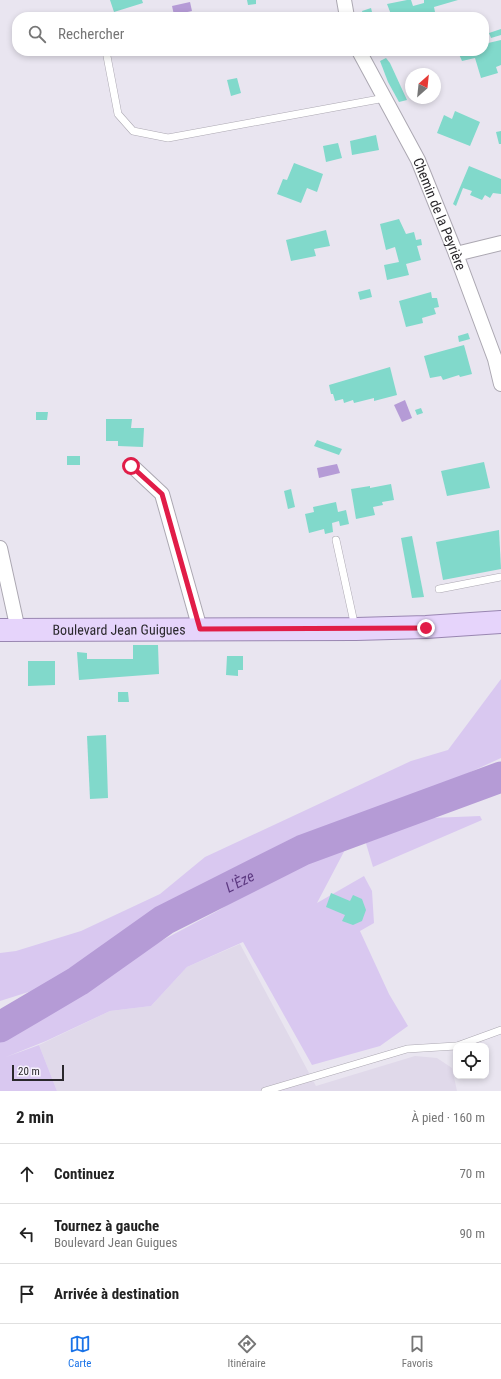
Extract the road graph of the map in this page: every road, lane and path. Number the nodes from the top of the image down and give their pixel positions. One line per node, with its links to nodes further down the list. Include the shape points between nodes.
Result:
1 (344, 0): 2 (street)
2 (346, 12)
3 (107, 56): 5 (lane, via 118,114 133,131 168,138)
4 (362, 56): 5 (street, Chemin de la Peyrière)
5 (384, 98): 7 (street, Chemin de la Peyrière, via 418,160)
6 (501, 243): 7 (street)
7 (456, 254): 8 (street, Chemin de la Peyrière, via 495,359)
8 (501, 384)
9 (131, 466): 15 (street, via 162,494)
10 (336, 540): 16 (lane)
11 (0, 548): 17 (street)
12 (501, 577): 13 (lane)
13 (439, 589)
14 (501, 622): 16 (main road, Boulevard Jean Guigues, via 426,628)
15 (200, 629): 16 (main road, Boulevard Jean Guigues); 17 (main road, Boulevard Jean Guigues)
16 (356, 629)
17 (9, 630)
18 (501, 1030): 19 (lane)
19 (466, 1043)
20 (453, 1047): 21 (lane, via 407,1048)
21 (265, 1091)

